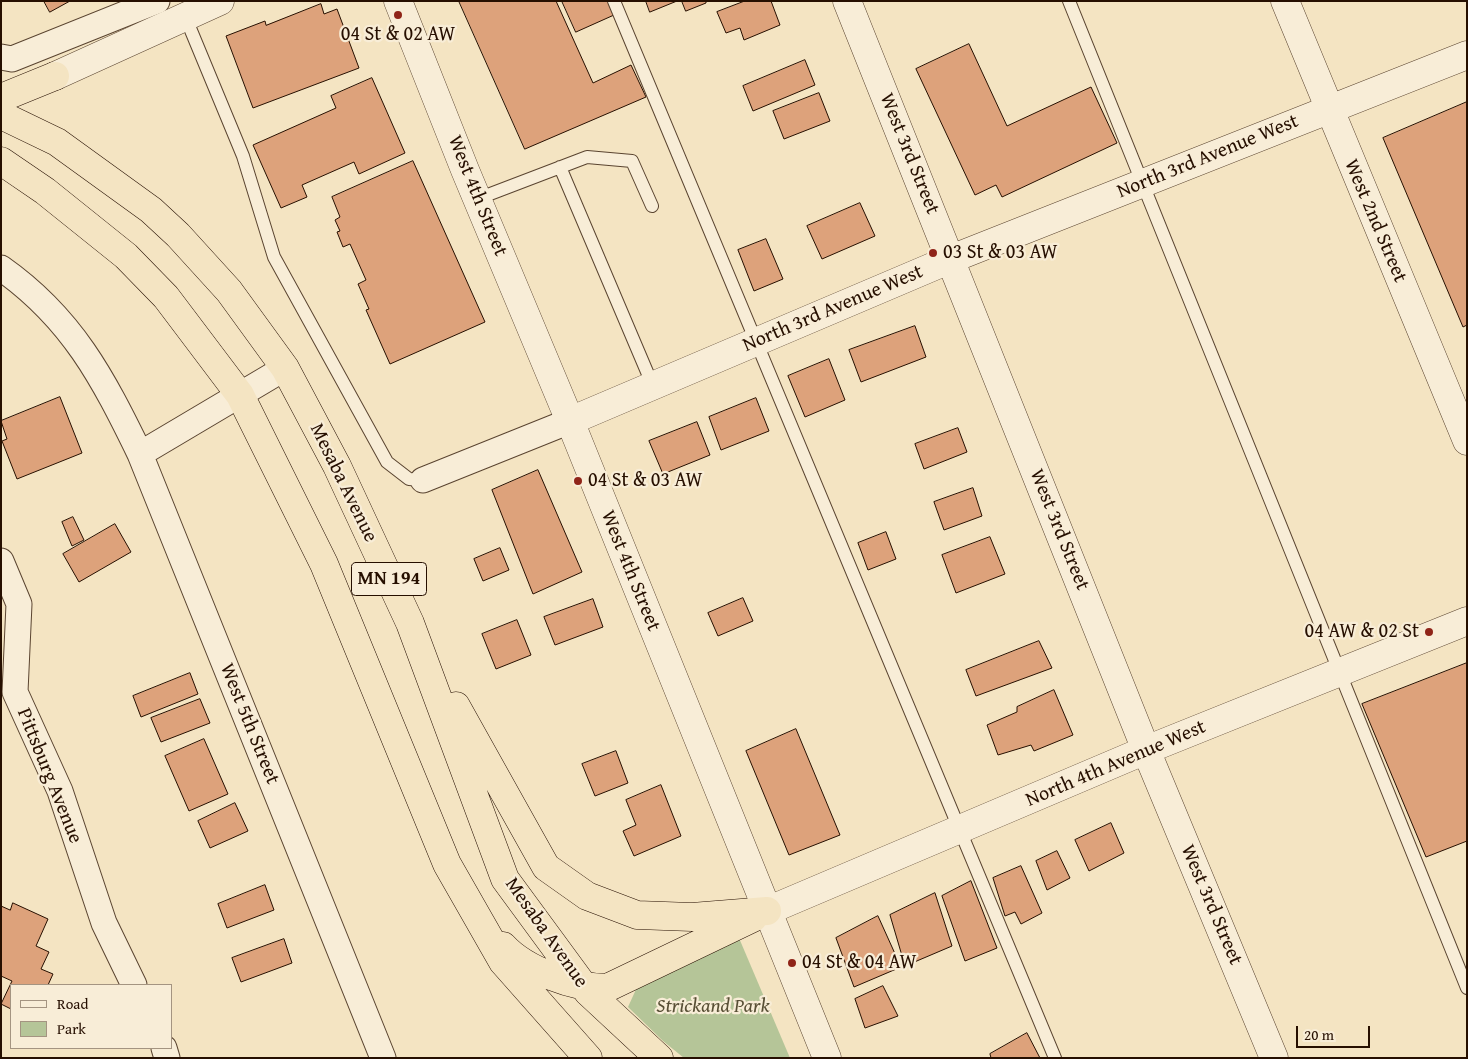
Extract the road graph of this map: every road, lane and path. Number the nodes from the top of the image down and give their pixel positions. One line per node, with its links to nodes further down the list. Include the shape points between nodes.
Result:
1 (157, 1): 10 (street, via 12,59)
2 (220, 1): 8 (street)
3 (398, 1): 18 (street, West 4th Street)
4 (614, 1): 22 (lane)
5 (847, 1): 20 (street, West 3rd Street)
6 (1069, 1): 17 (lane)
7 (1285, 1): 13 (street, West 2nd Street)
8 (184, 16): 11 (street); 29 (lane, via 243,156 274,257 387,462 410,479)
9 (1467, 55): 13 (street, North 3rd Avenue West)
10 (1, 57)
11 (55, 76): 12 (highway)
12 (1, 98)
13 (1328, 108): 17 (street, North 3rd Avenue West); 27 (street, West 2nd Street)
14 (1, 115): 23 (highway, Mesaba Avenue / MN 194, via 57,142 106,176 178,235 229,291)
15 (2, 162): 25 (highway, MN 194, via 76,214 126,256 166,297)
16 (560, 167): 18 (lane); 19 (lane, via 588,157 632,161); 24 (lane)
17 (1144, 184): 20 (street, North 3rd Avenue West); 33 (lane)
18 (477, 199): 26 (street, West 4th Street)
19 (652, 206)
20 (951, 259): 22 (street, North 3rd Avenue West); 34 (street, West 3rd Street)
21 (1, 268): 28 (street, West 5th Street, via 51,309 82,347 110,392)
22 (755, 342): 24 (street, North 3rd Avenue West); 35 (lane)
23 (285, 368): 25 (street); 32 (highway, Mesaba Avenue / MN 194, via 337,466)
24 (653, 386): 26 (street, North 3rd Avenue West)
25 (240, 395): 28 (street); 37 (highway, MN 194, via 324,564 447,864)
26 (570, 421): 29 (street, North 3rd Avenue West); 36 (street, West 4th Street)
27 (1467, 441)
28 (140, 454): 41 (street, West 5th Street)
29 (423, 480)
30 (1, 561): 38 (street, Pittsburg Avenue, via 20,604 15,692 60,791 104,923)
31 (1467, 621): 33 (street, North 4th Avenue West)
32 (410, 623): 36 (highway, via 546,867 587,896 637,915 692,917); 39 (highway, Mesaba Avenue / MN 194, via 505,879)
33 (1341, 671): 34 (street, North 4th Avenue West); 40 (lane)
34 (1146, 750): 35 (street, North 4th Avenue West); 46 (street, West 3rd Street)
35 (961, 829): 36 (street, North 4th Avenue West); 45 (lane)
36 (767, 911): 39 (highway, via 607,988); 44 (street, West 4th Street)
37 (473, 913): 39 (highway, via 507,951 557,979); 42 (highway, MN 194, via 503,962)
38 (134, 984)
39 (583, 986): 43 (highway, Mesaba Avenue / MN 194)
40 (1467, 988)
41 (383, 1058)
42 (588, 1058)
43 (659, 1058)
44 (827, 1058)
45 (1055, 1058)
46 (1274, 1058)

